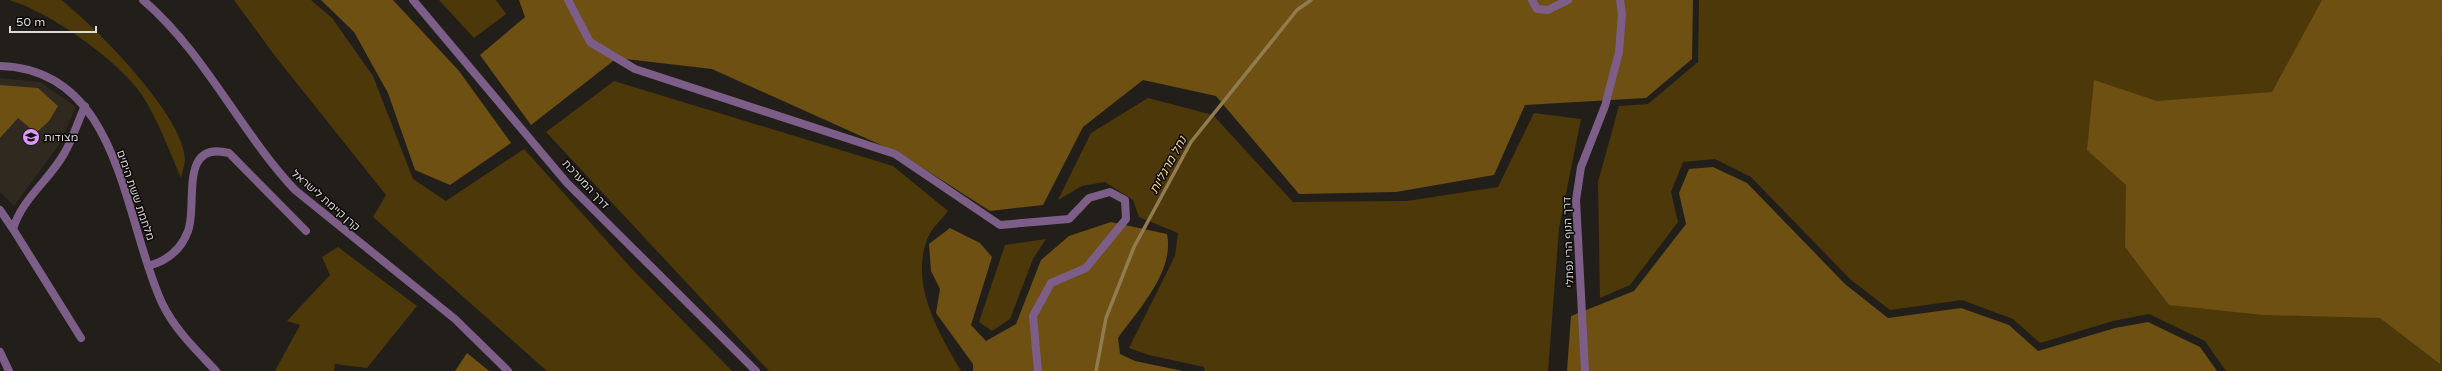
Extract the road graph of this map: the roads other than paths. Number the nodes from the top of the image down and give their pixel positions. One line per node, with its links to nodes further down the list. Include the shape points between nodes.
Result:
1 (143, 0): 17 (street, קרן קיימת לישראל, via 183,38 273,167 295,190 455,319)
2 (413, 0): 18 (street, דרך המערכת, via 567,183)
3 (568, 0): 19 (street, via 590,42 636,69 894,154 1000,225 1069,219 1089,198 1110,192 1124,200 1126,219 1111,239 1086,268 1051,283 1033,316)
4 (1532, 0): 5 (street, via 1536,9 1548,10)
5 (1568, 0)
6 (1620, 0): 20 (street, דרך הנוף הרי נפתלי, via 1622,14 1619,52 1605,106 1581,167 1576,200)
7 (0, 66): 8 (street, מלחמת ששת הימים, via 42,73)
8 (85, 106): 10 (street, via 66,152 17,215); 12 (street, מלחמת ששת הימים, via 117,165)
9 (0, 210): 10 (street)
10 (13, 229): 13 (street)
11 (306, 232): 12 (street, via 229,153 219,150 202,157 195,166 189,230 184,240 163,262)
12 (148, 266): 16 (street, מלחמת ששת הימים, via 175,327)
13 (81, 338)
14 (0, 352): 15 (street)
15 (9, 371)
16 (216, 371)
17 (508, 371)
18 (756, 371)
19 (1038, 371)
20 (1585, 371)

